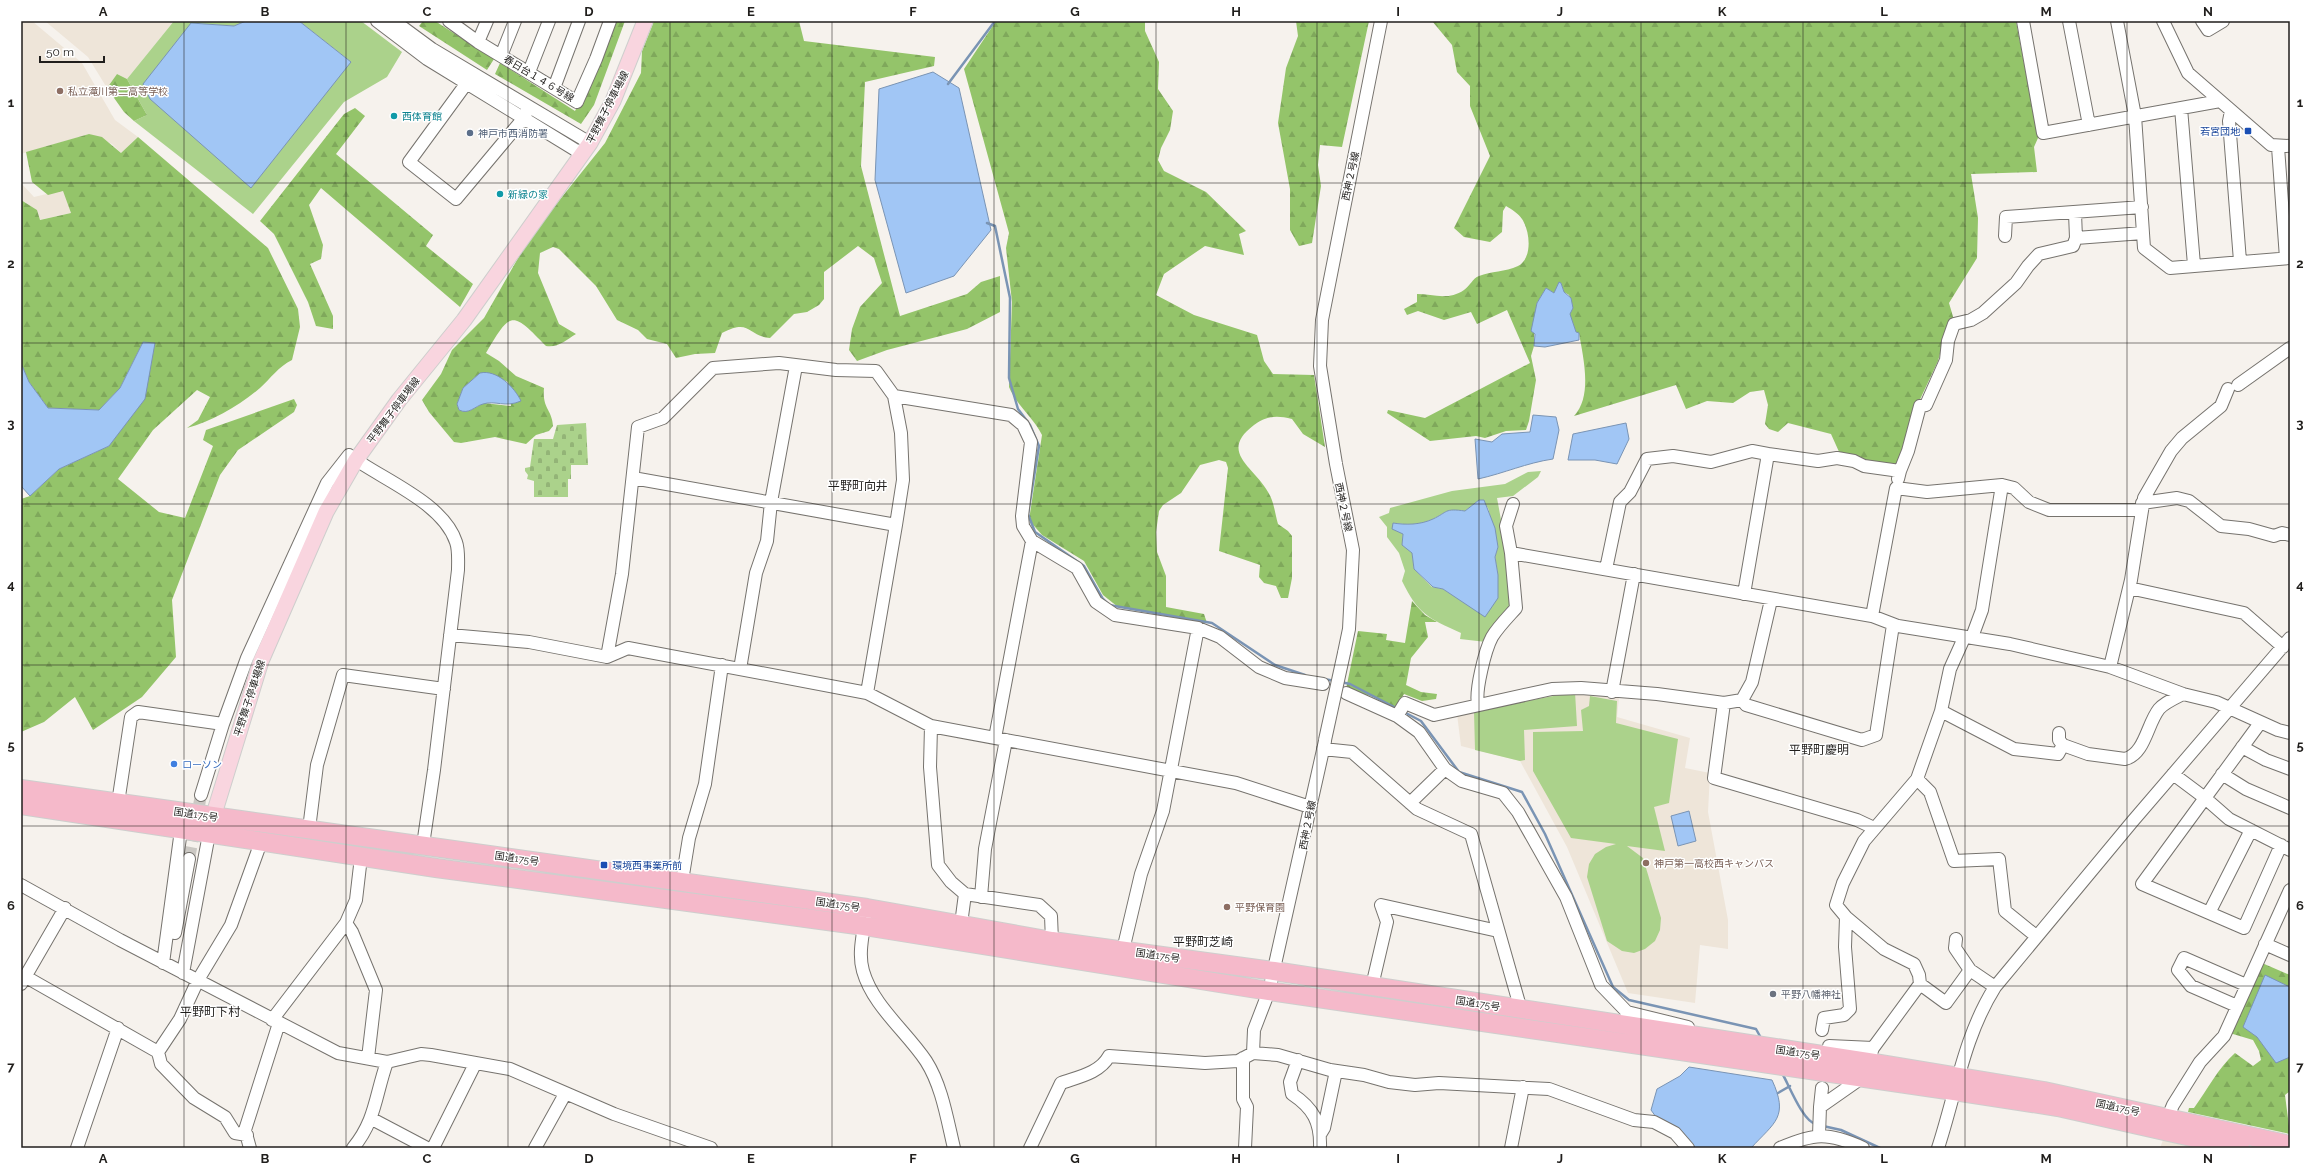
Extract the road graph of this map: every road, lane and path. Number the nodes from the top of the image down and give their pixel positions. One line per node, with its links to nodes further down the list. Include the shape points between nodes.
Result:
1 (378, 21): 20 (street, via 427,59)
2 (394, 21): 23 (street, via 432,49)
3 (486, 21): 17 (street)
4 (516, 21): 18 (street)
5 (549, 21): 19 (street)
6 (579, 21): 21 (street)
7 (610, 21): 21 (street, 春日台１４６号線, via 577,102)
8 (645, 21): 31 (main road, 平野舞子停車場線, via 613,101)
9 (1381, 21): 90 (street, 西神２号線, bridge, via 1322,320 1320,366 1353,550 1349,629)
10 (2023, 21): 28 (street, via 2043,133)
11 (2069, 21): 28 (street)
12 (2117, 21): 26 (street)
13 (2163, 21): 22 (street, via 2188,73)
14 (2202, 21): 15 (street, via 2208,30)
15 (2223, 21)
16 (451, 22): 17 (street, 春日台１４６号線)
17 (478, 42): 18 (street, 春日台１４６号線)
18 (501, 56): 19 (street, 春日台１４６号線)
19 (528, 72): 21 (street, 春日台１４６号線)
20 (466, 84): 27 (street); 27 (street, via 409,162 456,199)
21 (554, 88)
22 (2220, 101): 24 (street); 25 (street)
23 (530, 107): 27 (street); 31 (street)
24 (2181, 108): 26 (street); 39 (street)
25 (2231, 111): 30 (street, via 2271,145); 38 (street, via 2229,121)
26 (2135, 116): 28 (street); 32 (street)
27 (523, 119): 31 (street)
28 (2089, 125)
29 (2290, 146): 30 (street)
30 (2278, 147): 37 (street)
31 (586, 149): 44 (main road, 平野舞子停車場線, via 464,320 399,400)
32 (2142, 207): 33 (street); 34 (street)
33 (2075, 213): 35 (street, via 2006,217); 36 (street)
34 (2143, 233): 36 (street); 39 (street, via 2144,248 2170,268)
35 (2005, 236)
36 (2076, 238): 45 (street, via 2073,246 2039,254 2016,284 1983,313 1971,320 1954,324 1948,341 1946,360 1926,405 1920,406 1908,452)
37 (2288, 258): 38 (street)
38 (2240, 261): 39 (street)
39 (2194, 265)
40 (2290, 348): 51 (street, via 2233,387 2221,406 2182,438 2152,481)
41 (796, 366): 42 (street, via 876,370); 46 (street, via 779,363 713,368 663,418 638,427); 49 (street)
42 (894, 396): 52 (street, via 901,433 903,480); 54 (street, via 1011,415 1023,425 1031,442 1022,516 1023,526)
43 (1768, 454): 45 (street, via 1818,461 1837,458 1864,466); 56 (street, via 1752,451 1711,462 1673,456 1647,459 1630,492 1620,502); 59 (street)
44 (356, 460): 64 (street, via 429,506 447,524 457,543 458,570); 68 (main road, 平野舞子停車場線, via 326,512)
45 (1900, 471): 48 (street)
46 (633, 478): 49 (street); 67 (street, via 622,574)
47 (2002, 485): 48 (street, via 1927,492); 51 (street, via 2014,488 2029,502 2049,510); 65 (street, via 1982,610)
48 (1896, 488): 61 (street)
49 (771, 502): 52 (street); 70 (street, via 767,541 756,573)
50 (1514, 504): 55 (street, via 1506,526)
51 (2142, 506): 53 (street, via 2177,498 2189,501 2221,526 2249,529 2274,536 2282,533); 58 (street)
52 (896, 524): 76 (street)
53 (2290, 535)
54 (1032, 542): 63 (street, via 1077,568 1096,602 1115,615); 89 (street)
55 (1511, 553): 56 (street); 80 (street, via 1516,608 1492,637 1476,696)
56 (1606, 569): 57 (street)
57 (1634, 574): 59 (street); 75 (street)
58 (2129, 588): 66 (street, via 2244,613); 71 (street)
59 (1744, 594): 60 (street)
60 (1771, 600): 61 (street); 78 (street, via 1752,682)
61 (1872, 616): 62 (street)
62 (1893, 625): 65 (street); 78 (street, via 1876,735 1862,740 1746,706)
63 (1198, 628): 72 (street, via 1220,637 1259,666 1285,678); 95 (street)
64 (450, 635): 67 (street, via 529,642); 73 (street)
65 (1968, 637): 71 (street, via 2010,644); 82 (street, via 1950,669)
66 (2286, 642): 81 (street)
67 (607, 657): 69 (street, via 628,648)
68 (254, 659): 85 (street); 107 (main road, 平野舞子停車場線)
69 (722, 666): 70 (street); 118 (street, via 705,784 689,838)
70 (740, 668): 76 (street)
71 (2110, 668): 77 (street)
72 (1323, 684)
73 (444, 689): 109 (street, via 343,676 317,765); 114 (street)
74 (1346, 692): 83 (street)
75 (1612, 692): 79 (street, via 1657,694); 80 (street, via 1581,688 1552,689)
76 (867, 693): 86 (street)
77 (2183, 694): 81 (street); 91 (street, via 2160,708 2147,730 2143,743 2130,758 2088,754)
78 (1742, 700): 79 (street)
79 (1724, 703): 108 (street, via 1714,778 1857,820)
80 (1478, 704): 83 (street, via 1434,715 1405,703)
81 (2230, 708): 84 (street); 96 (street)
82 (1941, 711): 91 (street, via 2014,749 2058,754); 98 (street)
83 (1397, 716): 93 (street, via 1419,732)
84 (2260, 723): 88 (street); 92 (street)
85 (223, 724): 100 (street); 102 (street, via 138,712 131,717)
86 (932, 726): 89 (street); 121 (street, via 930,767 938,865 951,882)
87 (2059, 732): 91 (street, via 2059,740)
88 (2290, 733)
89 (1001, 739): 95 (street); 122 (street, via 985,849)
90 (1324, 744): 103 (street, via 1352,752); 105 (street, 西神２号線)
91 (2063, 745)
92 (2242, 747): 94 (street); 97 (street)
93 (1445, 769): 103 (street); 151 (street, via 1462,781 1503,793 1518,812 1566,897 1601,985)
94 (2290, 769)
95 (1171, 771): 105 (street, via 1236,783); 136 (street, via 1163,811 1141,874)
96 (2173, 774): 101 (street); 131 (street)
97 (2222, 774): 101 (street); 106 (street, via 2246,789)
98 (1917, 779): 108 (street); 131 (street, via 1930,792 1954,861 1999,859 2005,911)
99 (21, 789): 102 (highway, 国道175号)
100 (201, 795)
101 (2205, 798): 111 (street, via 2229,819); 125 (street, via 2142,884)
102 (118, 803): 107 (highway, 国道175号)
103 (1410, 803): 130 (street, via 1417,809 1471,834)
104 (21, 805): 110 (highway, 国道175号)
105 (1310, 807): 140 (street, 西神２号線)
106 (2290, 808)
107 (212, 816): 109 (highway, 国道175号); 112 (main road, 平野舞子停車場線)
108 (1874, 828): 126 (street, via 1864,841 1843,883 1836,905)
109 (309, 829): 114 (highway, 国道175号)
110 (181, 830): 112 (highway, 国道175号); 135 (street)
111 (2251, 830): 115 (street); 125 (street)
112 (209, 834): 113 (highway, 国道175号); 141 (street)
113 (261, 842): 116 (highway, 国道175号); 143 (street, via 231,925)
114 (423, 845): 118 (highway, 国道175号)
115 (2285, 847): 125 (street, via 2244,928)
116 (361, 857): 127 (street, via 356,900); 129 (highway, 国道175号)
117 (189, 859): 135 (street, via 174,938)
118 (682, 881): 124 (highway, 国道175号)
119 (21, 884): 123 (street)
120 (2290, 890): 134 (street)
121 (965, 894): 122 (street); 128 (street)
122 (981, 897): 133 (street, via 1039,905 1051,916)
123 (64, 908): 138 (street); 142 (street)
124 (867, 908): 128 (highway, 国道175号); 129 (street)
125 (2209, 913)
126 (1846, 917): 144 (street, via 1884,949 1914,964); 154 (street, via 1845,947 1850,1009 1844,1015 1824,1018)
127 (346, 922): 152 (street); 160 (street, via 376,990)
128 (961, 924): 133 (highway, 国道175号)
129 (864, 926): 148 (highway, 国道175号); 184 (street, via 861,948 863,970 874,995 926,1062 936,1084)
130 (1498, 931): 146 (street, via 1381,905 1387,922); 150 (street)
131 (2036, 936): 147 (street)
132 (1956, 939): 139 (street, via 1954,948)
133 (1052, 941): 136 (highway, 国道175号)
134 (2265, 944): 137 (street); 145 (street)
135 (166, 947): 138 (street)
136 (1123, 950): 140 (highway, 国道175号)
137 (2290, 955)
138 (163, 963): 141 (street)
139 (1970, 970): 144 (street, via 1946,1002); 147 (street)
140 (1274, 971): 146 (highway, 国道175号); 148 (street, 西神２号線)
141 (184, 973): 143 (street)
142 (24, 980): 153 (street)
143 (198, 980): 152 (street); 156 (street, via 180,1019)
144 (1920, 984): 158 (street)
145 (2246, 985): 149 (street); 149 (street, via 2184,958 2178,970 2191,986)
146 (1372, 986): 150 (highway, 国道175号)
147 (1996, 987): 166 (street, via 1984,1006 1967,1046)
148 (1269, 991): 157 (street, 西神２号線, via 1254,1030); 159 (highway, 国道175号)
149 (2237, 1006): 172 (street, via 2224,1036 2200,1062)
150 (1521, 1010): 151 (highway, 国道175号)
151 (1627, 1019): 159 (highway, 国道175号)
152 (276, 1021): 160 (street, via 338,1053); 175 (street, via 249,1114)
153 (118, 1028): 156 (street); 177 (street)
154 (1822, 1030)
155 (1829, 1046): 158 (street)
156 (158, 1052): 175 (street, via 161,1064 194,1098 225,1117 236,1133)
157 (1248, 1055): 161 (street, via 1278,1055); 185 (street, via 1238,1061 1205,1063 1109,1056 1104,1065 1096,1070 1061,1084); 186 (street, 西神２号線, via 1243,1099 1247,1107)
158 (1870, 1055): 159 (highway, 国道175号); 166 (highway, 国道175号)
159 (1773, 1057): 165 (highway, 国道175号)
160 (368, 1058): 162 (street)
161 (1298, 1060): 164 (street); 173 (street, via 1290,1082 1292,1094 1308,1104)
162 (387, 1062): 163 (street, via 421,1054); 171 (street)
163 (476, 1064): 169 (street, via 510,1069); 181 (street)
164 (1336, 1071): 167 (street, via 1415,1085 1439,1083); 173 (street)
165 (1860, 1079): 166 (highway, 国道175号); 170 (street)
166 (1957, 1084): 172 (highway, 国道175号, via 2058,1107); 192 (street)
167 (1523, 1087): 188 (street); 189 (street, via 1549,1089 1634,1120 1654,1122 1676,1133)
168 (1822, 1088): 170 (street)
169 (565, 1094): 182 (street); 183 (street)
170 (1820, 1107): 174 (street)
171 (372, 1119): 179 (street); 180 (street)
172 (2165, 1124): 176 (highway, 国道175号); 193 (highway, 国道175号)
173 (1321, 1133): 187 (street)
174 (1819, 1135): 190 (street, via 1797,1140); 191 (street)
175 (246, 1136): 178 (street)
176 (2290, 1145)
177 (77, 1148)
178 (250, 1148)
179 (353, 1148)
180 (427, 1148)
181 (433, 1148)
182 (535, 1148)
183 (710, 1148)
184 (954, 1148)
185 (1030, 1148)
186 (1245, 1148)
187 (1320, 1148)
188 (1511, 1148)
189 (1688, 1148)
190 (1780, 1148)
191 (1863, 1148)
192 (1938, 1148)
193 (2240, 1148)

